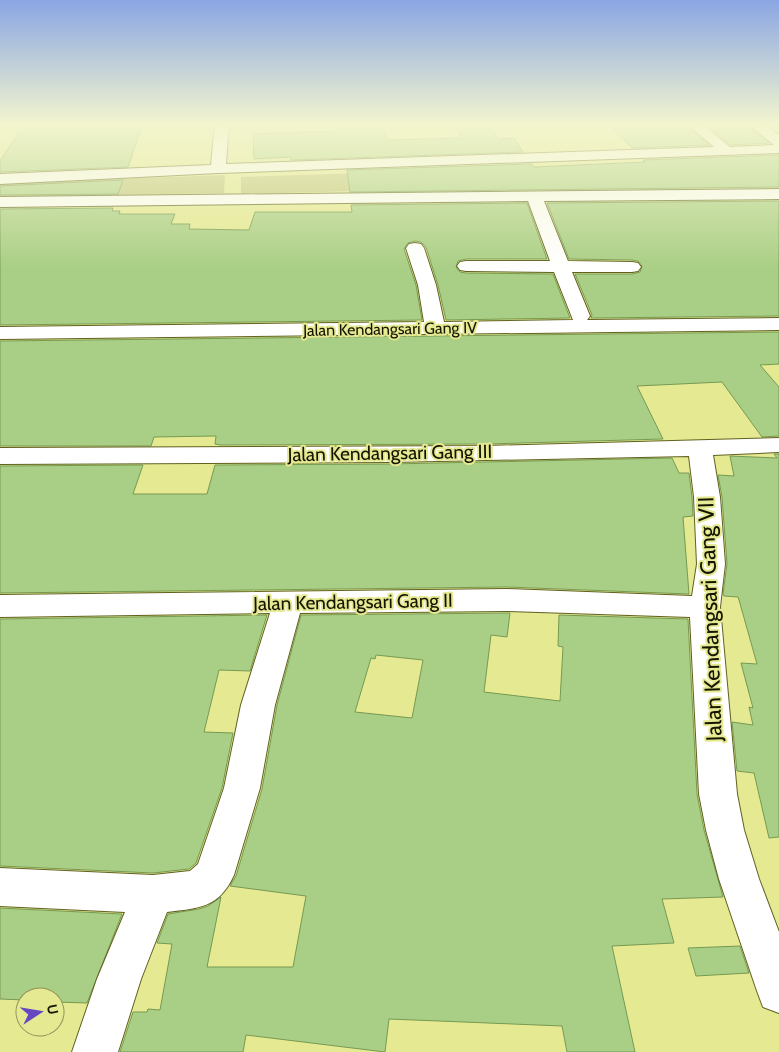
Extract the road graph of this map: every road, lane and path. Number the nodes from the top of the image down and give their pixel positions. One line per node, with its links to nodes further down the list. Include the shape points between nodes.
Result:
1 (167, 172): 2 (street)
2 (0, 179)
3 (779, 194): 4 (street)
4 (534, 197): 5 (street); 8 (street)
5 (0, 202)
6 (415, 248): 14 (street, via 427,285)
7 (466, 266): 8 (street)
8 (562, 267): 9 (street); 11 (street)
9 (632, 267)
10 (648, 313): 11 (street)
11 (580, 316): 12 (street)
12 (468, 317)
13 (779, 324): 14 (street, Jalan Kendangsari Gang IV)
14 (435, 329): 15 (street, Jalan Kendangsari Gang IV)
15 (0, 333)
16 (779, 445): 17 (street, Jalan Kendangsari Gang III)
17 (700, 448): 18 (street, Jalan Kendangsari Gang III); 21 (street, Jalan Kendangsari Gang VII, via 711,564)
18 (0, 456)
19 (288, 603): 20 (street, Jalan Kendangsari Gang II); 21 (street, Jalan Kendangsari Gang II, via 507,600); 23 (street, via 258,706 242,788 214,875 199,889)
20 (0, 606)
21 (706, 607): 24 (street, Jalan Kendangsari Gang VII, via 718,794 739,879)
22 (0, 887): 23 (street)
23 (153, 894): 25 (street)
24 (779, 991)
25 (95, 1052)

